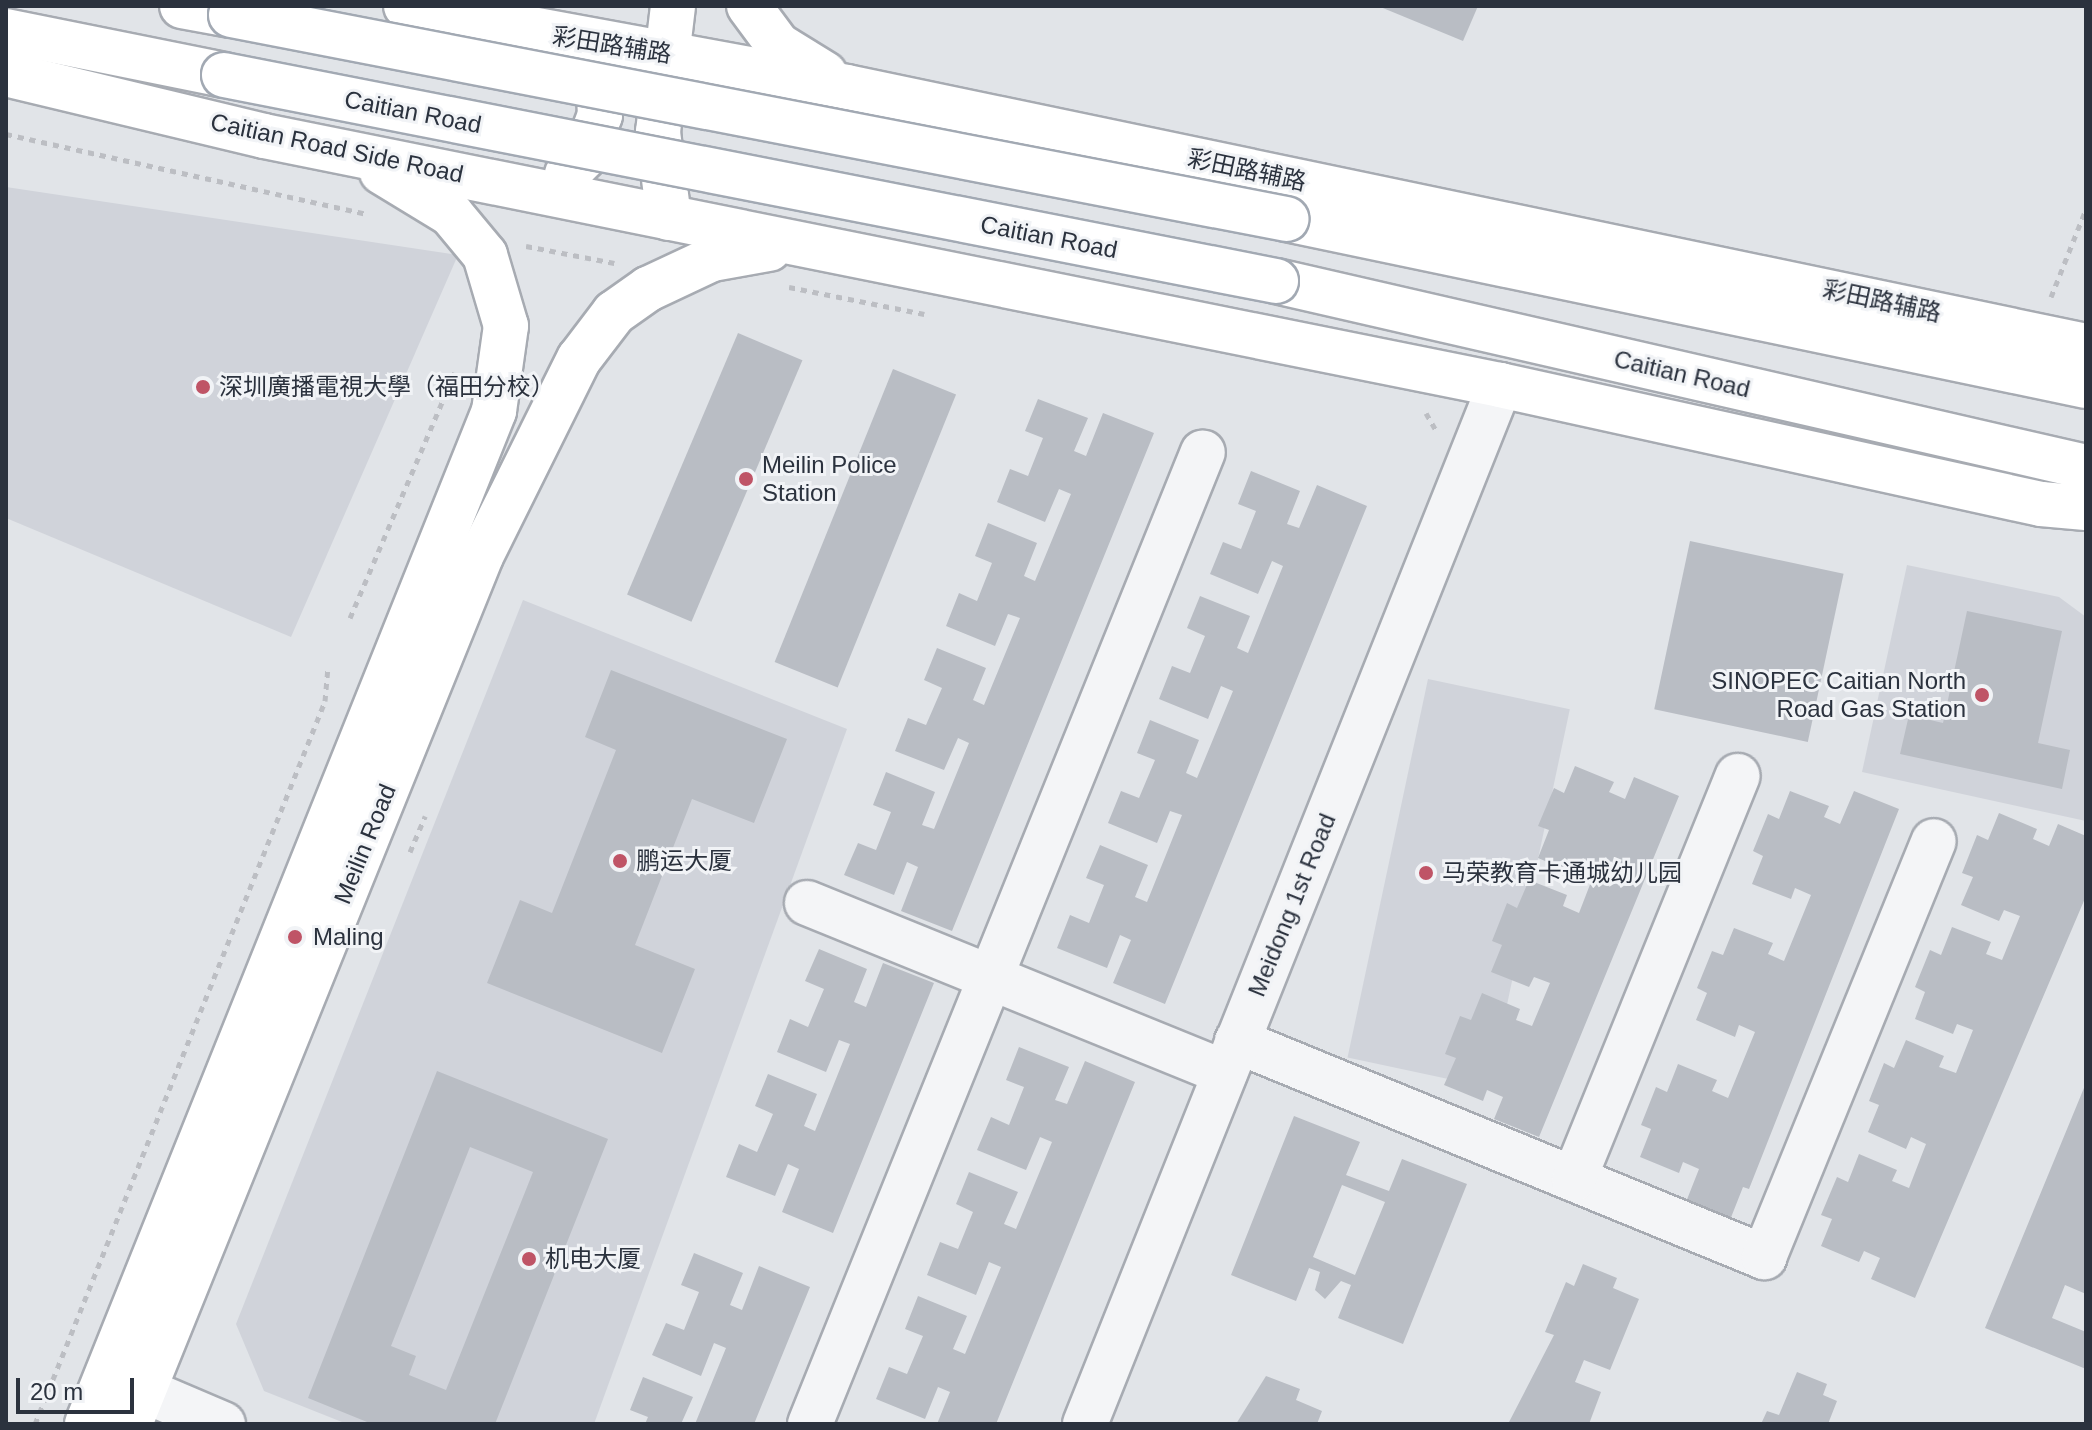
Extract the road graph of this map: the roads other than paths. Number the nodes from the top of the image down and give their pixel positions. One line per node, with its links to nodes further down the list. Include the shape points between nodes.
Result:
1 (182, 6): 18 (main road, bridge, via 1286,219)
2 (406, 6): 5 (main road, 彩田路辅路, via 457,17)
3 (673, 6): 7 (main road)
4 (749, 6): 9 (main road, via 778,45)
5 (547, 21): 7 (main road, 彩田路辅路); 11 (main road, via 588,66 600,115 584,157 559,181)
6 (6, 31): 20 (main road, Caitian Road, bridge, via 1276,281)
7 (665, 52): 9 (main road, 彩田路辅路); 12 (main road, via 658,132)
8 (6, 74): 10 (main road, Caitian Road Side Road)
9 (847, 87): 14 (main road, 彩田路辅路)
10 (344, 151): 11 (main road, Caitian Road Side Road); 24 (main road, Meilin Road, via 451,214 485,255 506,326)
11 (536, 189): 12 (main road, Caitian Road Side Road)
12 (669, 218): 13 (main road)
13 (811, 250): 17 (main road); 24 (main road, Meilin Road, via 712,259 614,313 579,359)
14 (2045, 318): 15 (main road); 16 (main road, 彩田路辅路)
15 (2086, 330)
16 (2086, 346)
17 (1500, 385): 21 (main road); 29 (street, Meidong 1st Road)
18 (2086, 386)
19 (1203, 452): 28 (street)
20 (2086, 467)
21 (2041, 504): 22 (main road); 23 (main road)
22 (2086, 508)
23 (2086, 528)
24 (464, 549): 31 (main road, Meilin Road)
25 (1738, 776): 30 (street)
26 (1934, 841): 30 (street, via 1764,1257)
27 (807, 903): 28 (street)
28 (990, 978): 29 (street); 34 (street)
29 (1231, 1057): 30 (street); 35 (street, Meidong 1st Road)
30 (1574, 1179)
31 (127, 1396): 32 (main road, Meilin Road); 33 (street)
32 (87, 1424)
33 (223, 1424)
34 (810, 1424)
35 (1085, 1424)

